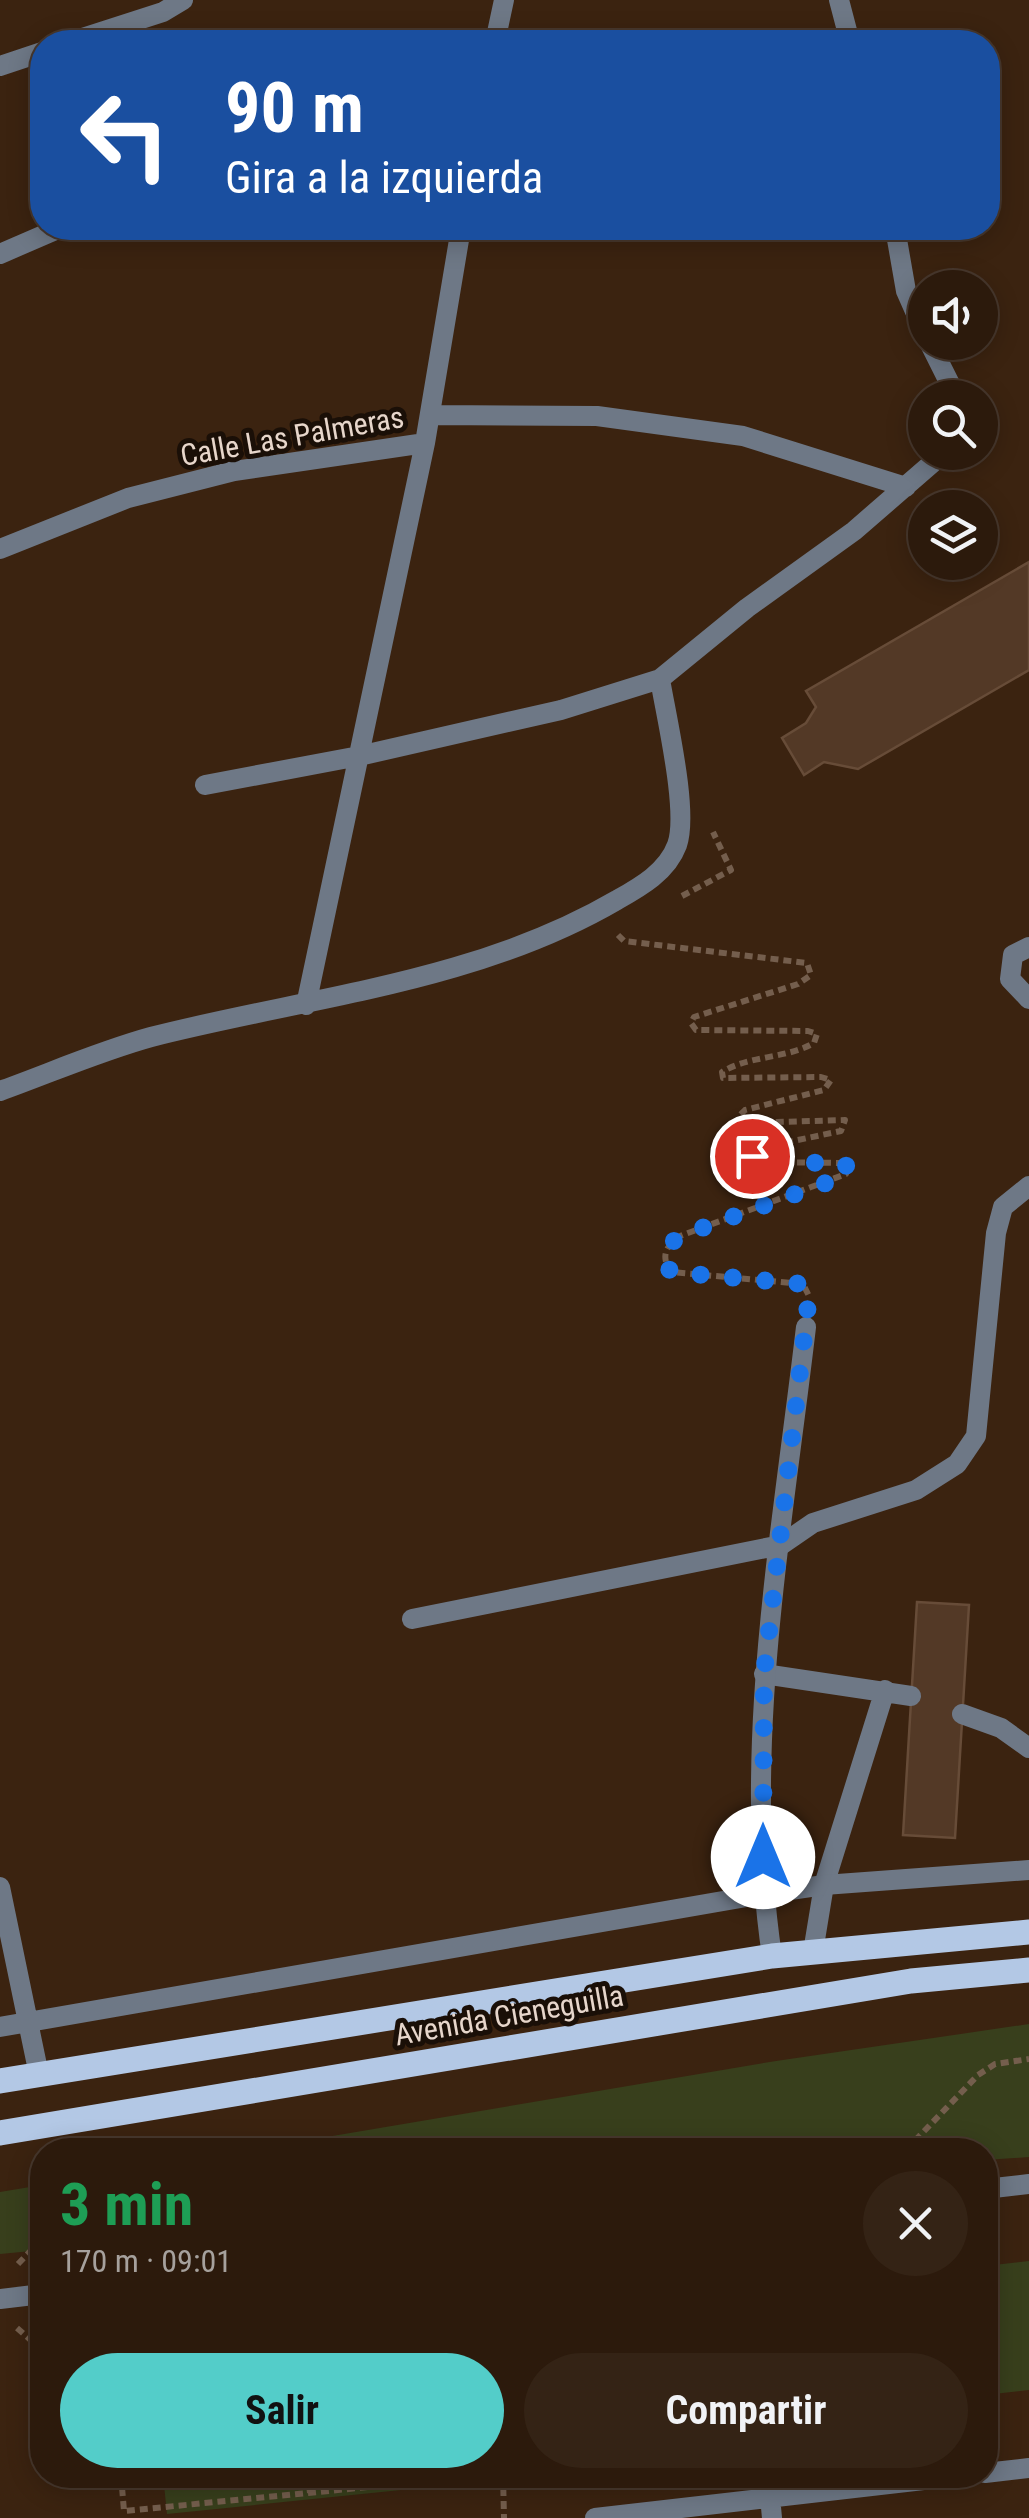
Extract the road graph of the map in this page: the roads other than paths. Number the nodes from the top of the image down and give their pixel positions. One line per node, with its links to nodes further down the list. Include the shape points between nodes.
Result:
1 (183, 0): 4 (street)
2 (504, 0): 5 (street)
3 (839, 0): 6 (street)
4 (107, 30)
5 (498, 30)
6 (847, 30)
7 (30, 56): 8 (street)
8 (0, 66)
9 (32, 240): 12 (street)
10 (458, 240): 14 (street)
11 (897, 240): 13 (street)
12 (0, 254)
13 (908, 296)
14 (430, 415): 15 (street); 17 (street, via 598,416 742,436)
15 (425, 443): 18 (street, Calle Las Palmeras, via 234,470 128,498); 20 (street)
16 (925, 470): 17 (street)
17 (906, 487): 19 (street)
18 (0, 549)
19 (660, 679): 20 (street, via 561,710); 24 (street, via 680,799 677,845 652,879 582,920 493,956)
20 (358, 756): 21 (street); 24 (street)
21 (205, 784)
22 (1029, 947): 23 (street, via 1012,955 1010,979)
23 (1029, 999)
24 (306, 1006): 25 (street, via 149,1038)
25 (0, 1091)
26 (1029, 1186): 28 (street, via 1002,1207 976,1436 957,1464 916,1490 813,1522)
27 (806, 1327): 28 (street)
28 (781, 1545): 29 (street); 30 (street)
29 (412, 1619)
30 (764, 1674): 31 (street); 38 (street)
31 (885, 1690): 32 (street); 36 (street)
32 (912, 1696)
33 (962, 1714): 34 (street, via 1001,1728)
34 (1029, 1748)
35 (1029, 1870): 36 (street)
36 (824, 1885): 38 (street); 40 (street)
37 (0, 1887): 43 (street)
38 (763, 1894): 41 (street); 43 (street)
39 (1029, 1932): 40 (main road, Avenida Cieneguilla)
40 (812, 1952): 41 (main road, Avenida Cieneguilla)
41 (772, 1956): 45 (main road, Avenida Cieneguilla)
42 (1029, 1970): 47 (main road, Avenida Cieneguilla, via 911,1981)
43 (28, 2023): 44 (street); 45 (street)
44 (0, 2028)
45 (40, 2075): 46 (main road, Avenida Cieneguilla)
46 (0, 2082)
47 (0, 2133)
48 (1029, 2184): 49 (street)
49 (998, 2188)
50 (30, 2295): 51 (street)
51 (0, 2298)
52 (1029, 2468): 53 (street)
53 (998, 2472)
54 (890, 2488): 55 (street)
55 (771, 2508): 56 (street)
56 (594, 2518)

